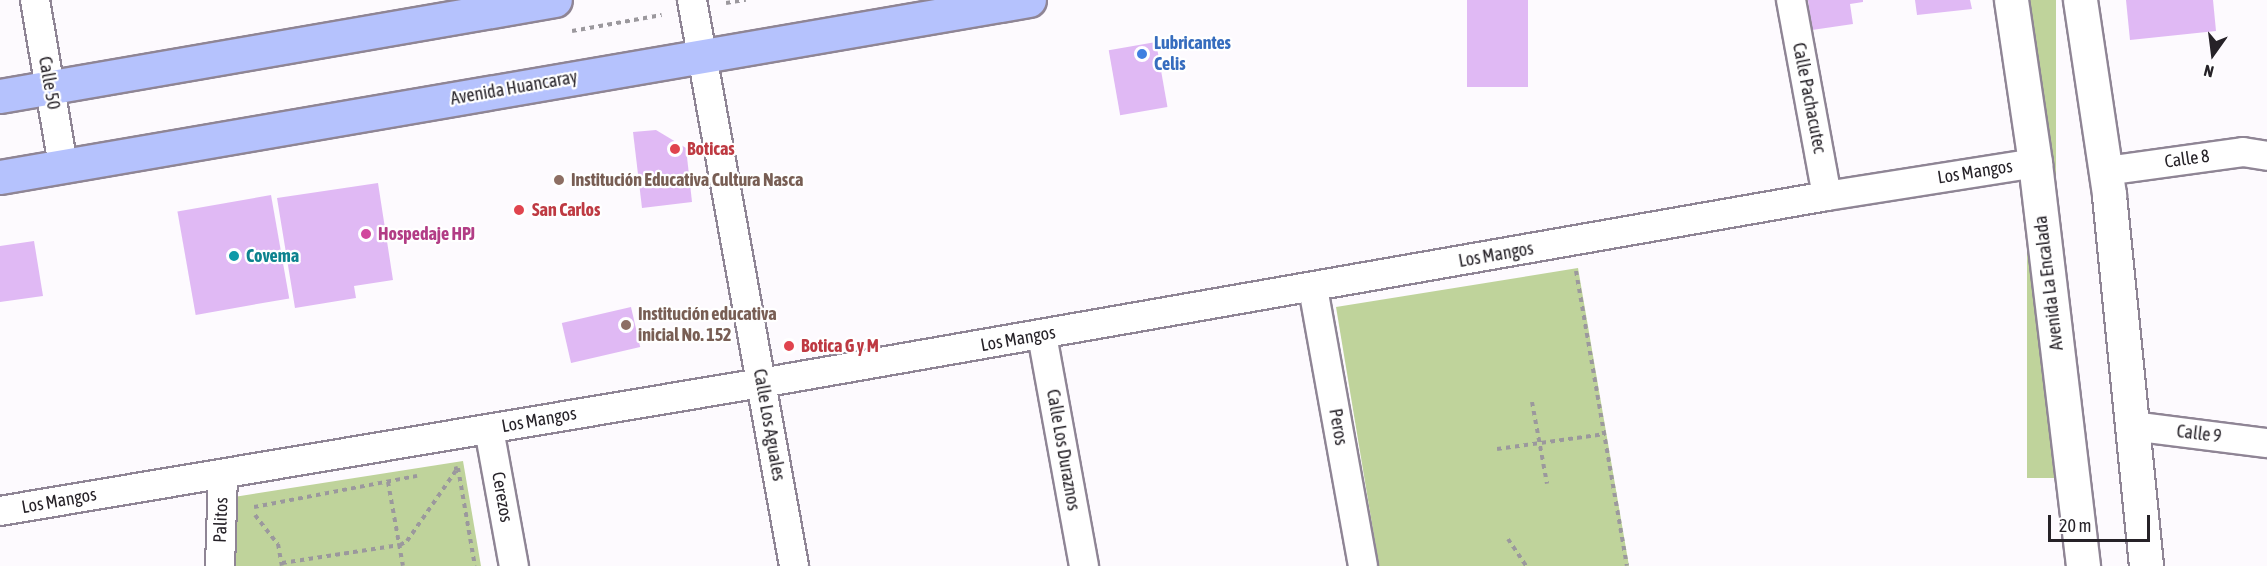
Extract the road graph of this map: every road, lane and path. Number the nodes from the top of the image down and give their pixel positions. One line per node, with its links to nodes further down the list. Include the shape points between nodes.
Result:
1 (35, 0): 9 (street, Calle 50)
2 (555, 0): 9 (main road)
3 (693, 0): 8 (street, Calle Los Aguales)
4 (1029, 0): 8 (main road, Avenida Huancaray)
5 (1791, 0): 16 (street, Calle Pachacutec)
6 (2011, 0): 12 (main road, Avenida La Encalada)
7 (2080, 0): 14 (main road)
8 (702, 56): 13 (main road, Avenida Huancaray); 20 (street, Calle Los Aguales)
9 (50, 87): 10 (main road); 13 (street, Calle 50)
10 (0, 96)
11 (2267, 156): 14 (street, Calle 8, via 2243,152)
12 (2034, 163): 16 (street, Los Mangos); 47 (main road, Avenida La Encalada)
13 (63, 166): 15 (main road, Avenida Huancaray)
14 (2106, 171): 22 (main road)
15 (0, 177)
16 (1827, 196): 18 (street, Los Mangos)
17 (1564, 273): 24 (path, via 1576,272)
18 (1313, 288): 19 (street, Los Mangos); 44 (street, Peros)
19 (1042, 335): 20 (street, Los Mangos); 43 (street, Calle Los Duraznos)
20 (761, 383): 23 (street, Los Mangos); 42 (street, Calle Los Aguales)
21 (1532, 402): 26 (path)
22 (2132, 426): 25 (street, Calle 9); 48 (main road)
23 (489, 429): 30 (street, Los Mangos); 41 (street, Cerezos)
24 (1605, 434): 26 (path); 46 (path)
25 (2267, 442)
26 (1540, 443): 27 (path); 33 (path)
27 (1497, 449)
28 (458, 468): 29 (path); 36 (path, via 407,541); 40 (path)
29 (446, 470)
30 (223, 474): 34 (street, Los Mangos); 38 (street, Palitos)
31 (423, 475): 32 (path)
32 (388, 482): 36 (path); 37 (path, via 248,508 279,544)
33 (1547, 484)
34 (0, 511)
35 (1508, 539): 45 (path)
36 (400, 545): 37 (path); 39 (path)
37 (282, 565)
38 (220, 566)
39 (403, 566)
40 (475, 566)
41 (514, 566)
42 (794, 566)
43 (1084, 566)
44 (1363, 566)
45 (1526, 566)
46 (1627, 566)
47 (2083, 566)
48 (2146, 566)

